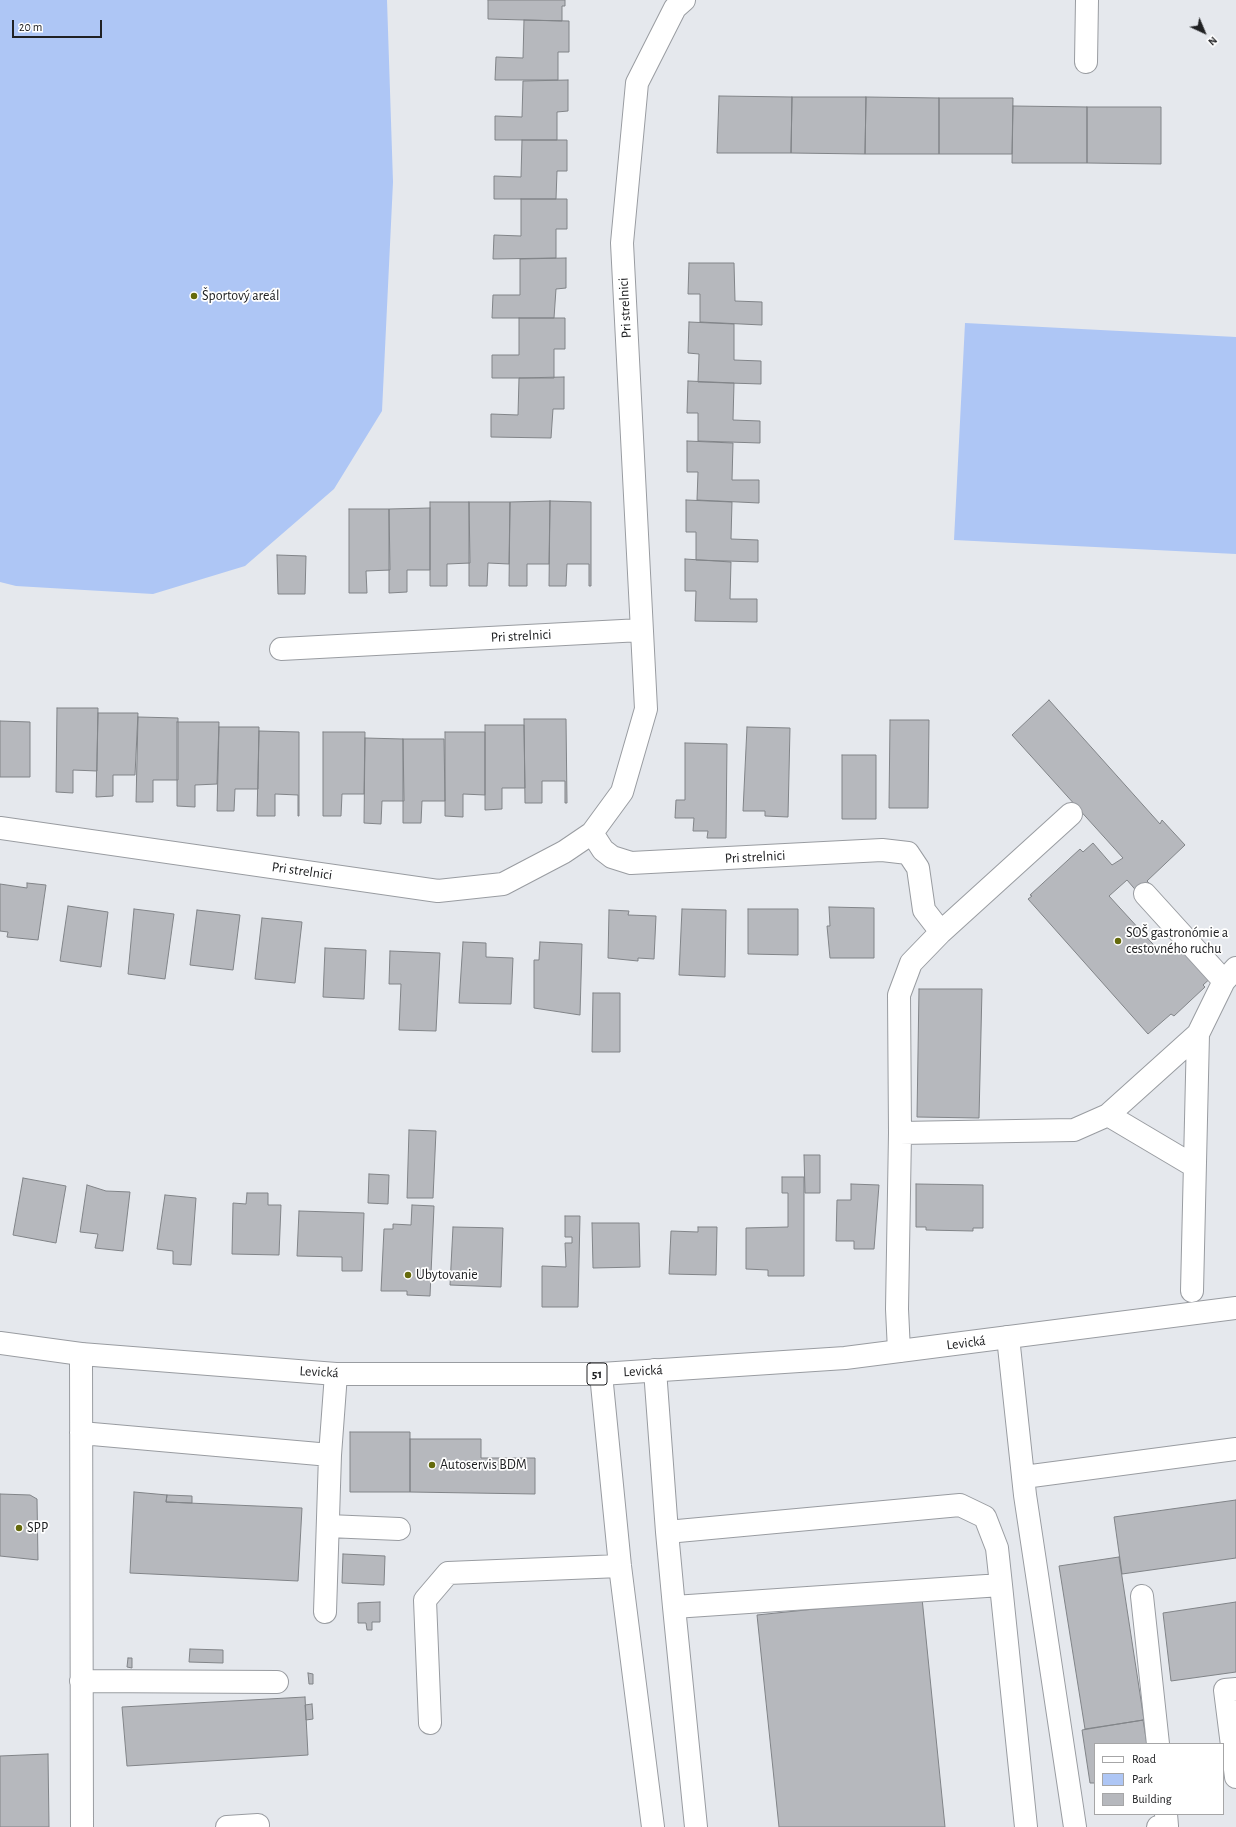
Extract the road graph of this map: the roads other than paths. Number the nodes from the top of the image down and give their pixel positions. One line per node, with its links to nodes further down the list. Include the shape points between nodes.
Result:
1 (684, 0): 4 (street, Pri strelnici, via 675,8 637,83 622,243)
2 (1087, 0): 3 (street)
3 (1086, 62)
4 (641, 630): 5 (street, Pri strelnici); 8 (street, Pri strelnici, via 646,710 622,792)
5 (281, 649)
6 (1071, 814): 10 (street)
7 (0, 828): 8 (street, Pri strelnici, via 438,891 503,884 564,852)
8 (592, 833): 10 (street, Pri strelnici, via 603,850 612,857 630,863 882,850 908,853 918,868 924,910)
9 (1145, 894): 11 (street)
10 (941, 932): 14 (street, via 911,963 899,995)
11 (1230, 974): 12 (street)
12 (1198, 1034): 13 (street); 15 (street)
13 (1108, 1115): 14 (street, via 1074,1130); 15 (street)
14 (900, 1133): 20 (street, via 897,1309)
15 (1194, 1166): 16 (street)
16 (1192, 1291)
17 (1236, 1308): 18 (street, Levická / 51)
18 (1008, 1338): 20 (street, Levická / 51); 28 (street)
19 (0, 1343): 21 (street, Levická / 51)
20 (899, 1351): 22 (street, Levická / 51, via 845,1358)
21 (81, 1354): 23 (street, Levická / 51); 25 (street)
22 (655, 1370): 24 (street, Levická / 51); 31 (street)
23 (336, 1374): 24 (street, Levická / 51); 27 (street)
24 (601, 1374): 32 (street)
25 (81, 1433): 27 (street); 37 (street)
26 (1236, 1449): 28 (street)
27 (330, 1455): 29 (street)
28 (1024, 1477): 50 (street)
29 (328, 1526): 30 (street); 36 (street)
30 (399, 1529)
31 (667, 1532): 33 (street, via 960,1505 985,1517 997,1548); 35 (street)
32 (620, 1566): 40 (street, via 448,1573 425,1600); 47 (street)
33 (1001, 1585): 35 (street); 49 (street)
34 (1142, 1596): 41 (street)
35 (674, 1607): 48 (street)
36 (325, 1612)
37 (81, 1681): 38 (street); 45 (street)
38 (277, 1682)
39 (1236, 1689): 42 (street, via 1225,1690)
40 (430, 1723)
41 (1158, 1743)
42 (1236, 1777)
43 (1166, 1815): 51 (street, via 1167,1826)
44 (258, 1825): 46 (street)
45 (82, 1827)
46 (227, 1827)
47 (653, 1827)
48 (696, 1827)
49 (1026, 1827)
50 (1075, 1827)
51 (1158, 1827)

